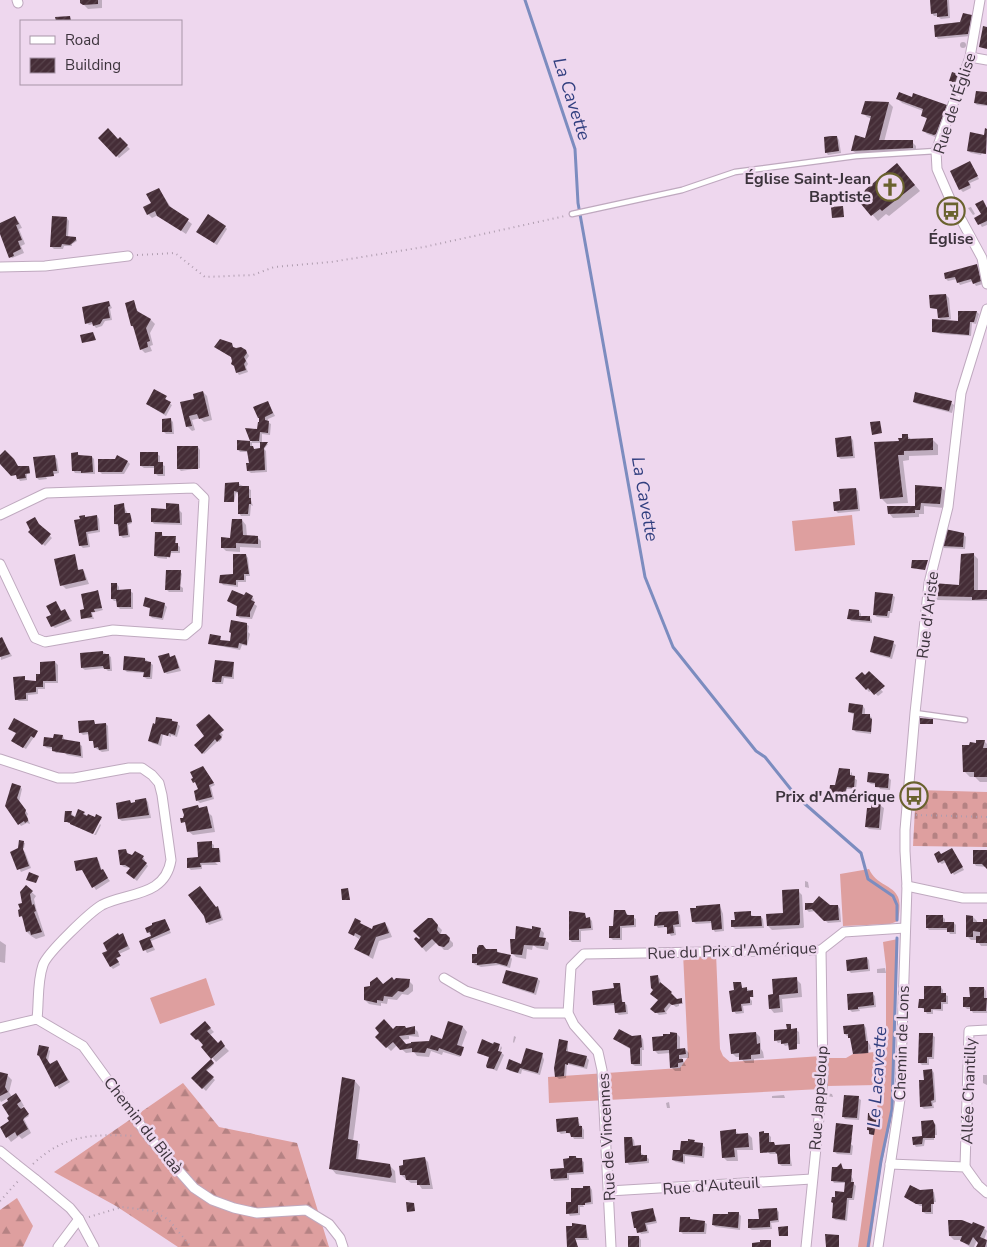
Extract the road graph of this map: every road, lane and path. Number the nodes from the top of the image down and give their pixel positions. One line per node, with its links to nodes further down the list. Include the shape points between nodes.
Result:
1 (980, 0): 2 (street, Rue de l'Église)
2 (970, 57): 3 (street); 4 (street, Rue de l'Église)
3 (987, 60)
4 (936, 151): 5 (lane, via 856,156 735,172 682,190); 8 (street, Rue de l'Église, via 937,169 982,258)
5 (572, 214): 6 (path, via 424,247 274,267 253,275 205,277 175,253)
6 (128, 256): 7 (street, via 45,266)
7 (0, 266)
8 (987, 284)
9 (987, 309): 12 (street, Rue d'Ariste, via 961,393 948,507 928,583)
10 (0, 515): 11 (street, via 46,492 194,488 204,498 197,625 185,635 113,630 45,642 35,638)
11 (0, 564)
12 (915, 713): 13 (lane); 15 (street, Rue d'Ariste)
13 (965, 720)
14 (0, 759): 23 (street, via 58,778 142,768 159,783 162,795 171,860 169,870 158,885 100,906 50,953 43,965 40,981)
15 (906, 815): 16 (path); 17 (street, Rue d'Ariste, via 904,851)
16 (987, 817)
17 (907, 886): 18 (street, via 963,898); 19 (street, Rue d'Ariste)
18 (987, 898)
19 (905, 928): 20 (street, Rue du Prix d'Amérique, via 844,932); 28 (street, Chemin de Lons, via 900,1099)
20 (821, 950): 22 (street, Rue du Prix d'Amérique, via 584,954 571,967); 32 (street, Rue Jappeloup, via 823,1078)
21 (444, 978): 22 (street, via 466,991 534,1013)
22 (568, 1013): 33 (street, Rue de Vincennes, via 574,1025 598,1052 602,1070)
23 (38, 1019): 24 (street); 26 (street, Chemin du Bilaà, via 83,1046)
24 (0, 1028)
25 (987, 1030): 29 (street, Allée Chantilly, via 969,1031)
26 (149, 1137): 30 (path, via 103,1134 74,1138 49,1150); 40 (street, Chemin du Bilaà, via 194,1188 212,1200 257,1213 306,1210 329,1224)
27 (0, 1151): 36 (street, bridge, via 70,1208)
28 (890, 1164): 29 (street); 43 (street, Chemin de Lons)
29 (965, 1167): 34 (street)
30 (28, 1170)
31 (23, 1176): 35 (path)
32 (812, 1179): 33 (street, Rue d'Auteuil); 42 (street, Rue Jappeloup)
33 (609, 1191): 41 (street, Rue de Vincennes)
34 (987, 1193)
35 (0, 1201)
36 (79, 1220): 37 (street); 38 (street); 39 (path, via 122,1208 153,1211 170,1220)
37 (58, 1247)
38 (94, 1247)
39 (191, 1247)
40 (343, 1247)
41 (611, 1247)
42 (806, 1247)
43 (878, 1247)

